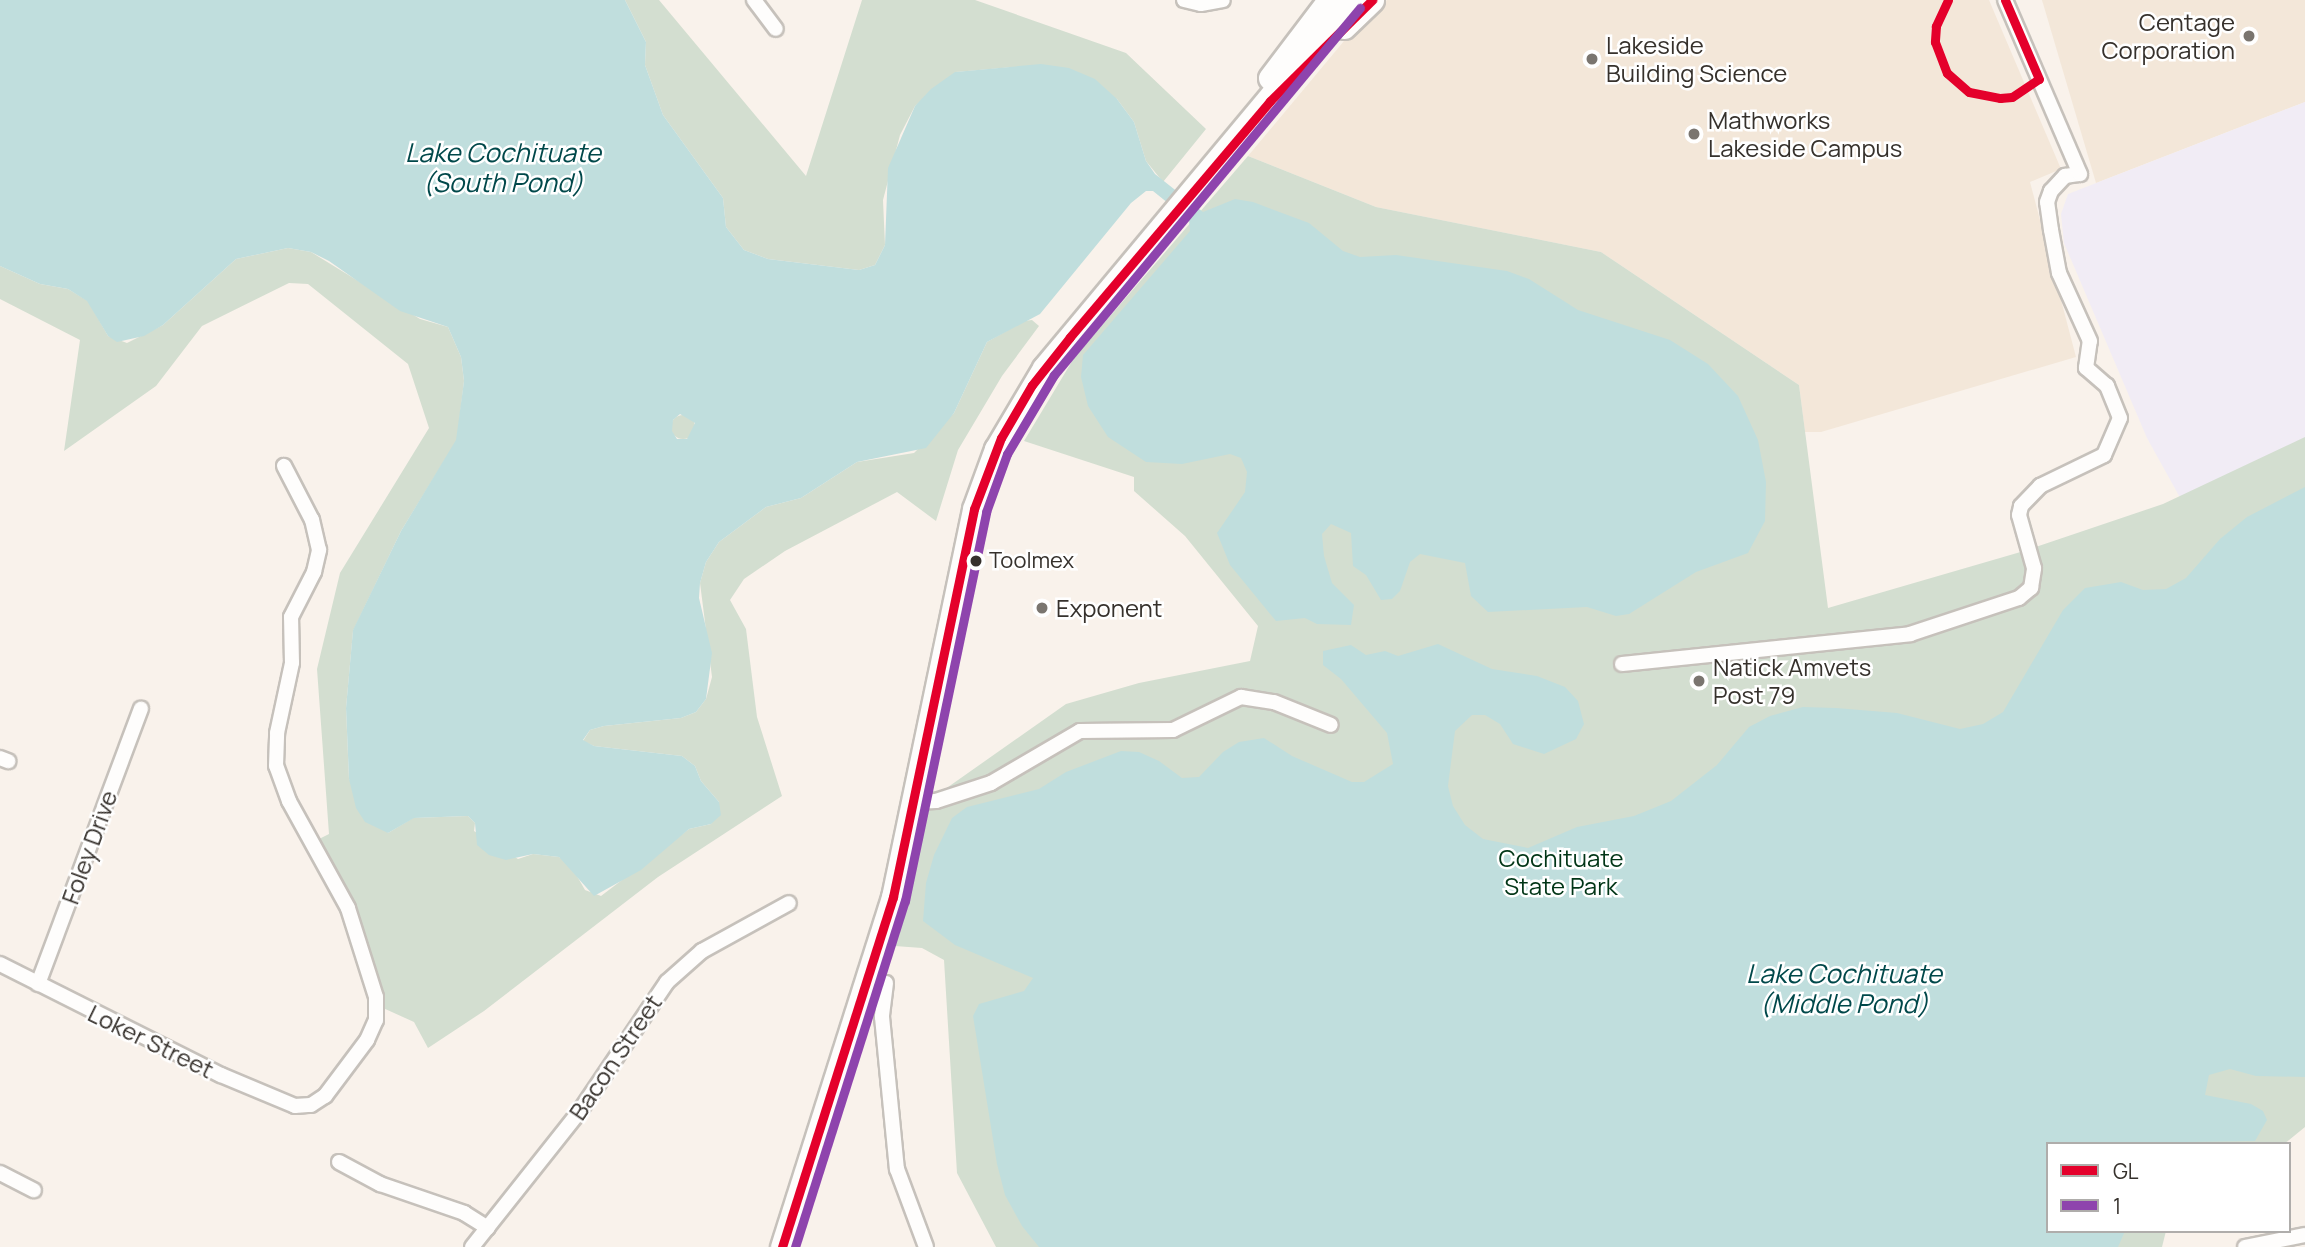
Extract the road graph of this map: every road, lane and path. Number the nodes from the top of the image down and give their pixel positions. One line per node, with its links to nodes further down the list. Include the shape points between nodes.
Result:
1 (754, 0): 9 (street)
2 (1184, 0): 3 (street, via 1201,4)
3 (1223, 0)
4 (1323, 0): 10 (highway)
5 (1329, 0): 10 (highway)
6 (1351, 0): 11 (highway)
7 (1372, 0): 11 (highway)
8 (2005, 0): 15 (street, via 2080,174 2065,176 2051,191 2047,202 2051,230 2059,273 2090,341 2086,368 2107,386 2120,418 2104,455 2040,486 2021,506 2018,515 2034,568 2031,588 2019,598 1910,634)
9 (776, 29)
10 (1302, 36): 12 (highway)
11 (1270, 101): 12 (highway)
12 (1184, 193): 13 (highway)
13 (1167, 214): 18 (highway, via 1044,368 993,456 974,509); 29 (highway, via 1020,376 971,470 884,875)
14 (284, 466): 22 (street, Loker Street, via 312,520 319,550 314,572 291,617 292,663 277,733 276,766 289,801 344,896 377,1006 362,1048 326,1096 306,1106 279,1101)
15 (1622, 664)
16 (141, 709): 22 (street, Foley Drive)
17 (1331, 725): 18 (street, via 1274,702 1241,696 1173,730 1080,730 991,783 936,801)
18 (915, 802): 30 (highway, via 884,926)
19 (789, 903): 26 (street, Bacon Street, via 702,951 667,982 582,1108)
20 (0, 964): 22 (street, Loker Street)
21 (886, 983): 31 (street, via 882,1017 897,1169)
22 (38, 984)
23 (340, 1162): 26 (street, via 373,1181 464,1213)
24 (0, 1172): 25 (street)
25 (34, 1190)
26 (488, 1228): 28 (street, Bacon Street)
27 (2305, 1235): 32 (street)
28 (472, 1247)
29 (767, 1247)
30 (782, 1247)
31 (926, 1247)
32 (2245, 1247)

